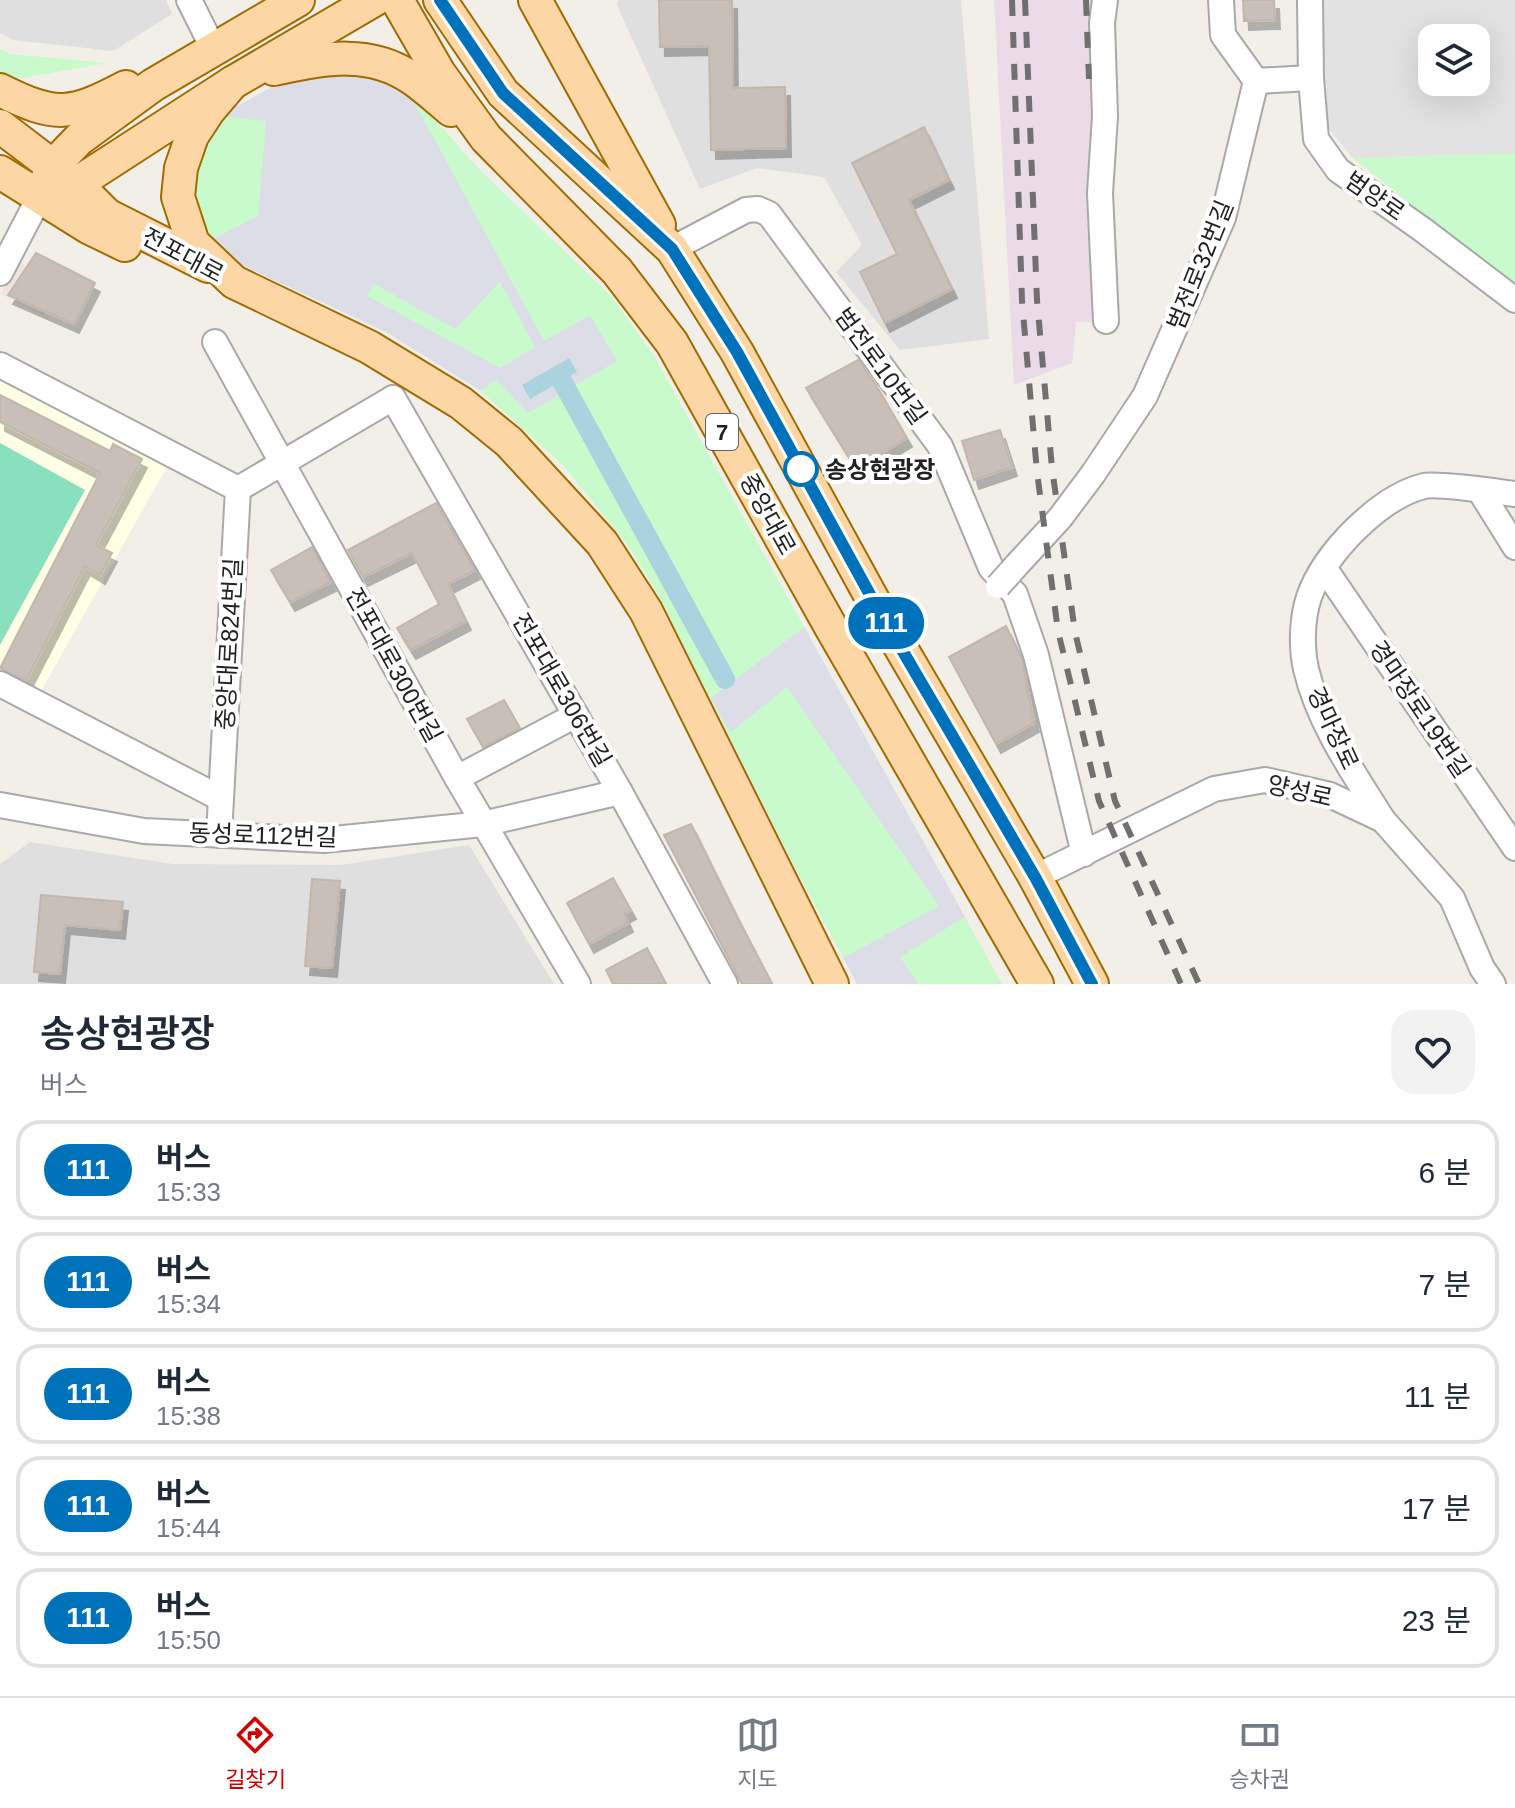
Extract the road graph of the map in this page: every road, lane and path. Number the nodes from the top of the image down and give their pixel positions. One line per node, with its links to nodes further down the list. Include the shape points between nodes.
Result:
1 (189, 0): 12 (street)
2 (277, 0): 11 (main road)
3 (298, 0): 11 (main road)
4 (374, 0): 14 (main road)
5 (397, 0): 19 (main road, 중앙대로 / 7, via 439,73)
6 (440, 0): 23 (main road, 중앙대로 / 7, via 503,93)
7 (535, 0): 23 (main road)
8 (1105, 0): 27 (street, via 1100,193)
9 (1221, 0): 15 (street, via 1223,35)
10 (1310, 0): 13 (street, 범양로)
11 (254, 26): 12 (main road)
12 (213, 48): 16 (main road)
13 (1311, 78): 15 (street); 26 (street, 범양로, via 1316,139 1338,170)
14 (240, 79): 19 (main road, via 355,57 410,77); 21 (main road); 25 (main road, via 192,136 178,197 193,243)
15 (1256, 81): 38 (street, 범전로32번길, bridge, via 1223,218 1145,396 1060,518)
16 (153, 85): 17 (main road, via 126,87 77,110 53,111); 21 (main road, via 79,139)
17 (0, 90)
18 (0, 126): 21 (main road, 전포대로)
19 (486, 138): 54 (main road, 중앙대로 / 7, via 617,271 672,343)
20 (0, 172): 22 (main road, 전포대로)
21 (64, 175): 22 (main road); 25 (main road, 전포대로, via 107,215)
22 (40, 196): 24 (street); 25 (main road, 전포대로, via 88,227 185,274)
23 (672, 249): 49 (street, 범전로10번길, via 746,210 769,214 940,446 991,568 1015,594 1036,655); 50 (main road, 중앙대로 / 7, via 737,352 874,602)
24 (0, 273)
25 (234, 282): 30 (main road)
26 (1515, 300)
27 (1106, 321)
28 (215, 342): 32 (street, 전포대로300번길)
29 (0, 365): 33 (street)
30 (410, 370): 31 (street); 51 (main road, via 509,442 602,543 646,611)
31 (393, 398): 32 (street); 40 (street, 전포대로306번길)
32 (282, 464): 33 (street); 41 (street, 전포대로300번길)
33 (238, 489): 43 (street, 중앙대로824번길)
34 (1480, 491): 35 (street, 경마장로); 36 (street); 37 (street, 경마장로, via 1428,485 1407,492 1363,522)
35 (1515, 494)
36 (1515, 547)
37 (1325, 569): 45 (street, 경마장로, via 1304,616 1306,666 1337,747); 48 (street, 경마장로19번길)
38 (998, 586)
39 (9, 688): 43 (street)
40 (576, 715): 41 (street); 42 (street, 전포대로306번길)
41 (457, 778): 46 (street, 전포대로300번길)
42 (620, 792): 46 (street, 동성로112번길); 53 (street, 전포대로306번길)
43 (220, 798): 47 (street, 중앙대로824번길)
44 (0, 805): 47 (street, 동성로112번길, via 144,831)
45 (1383, 820): 49 (street, 양성로, via 1330,795 1265,780 1214,789); 56 (street, 양성로, via 1452,898)
46 (483, 824): 47 (street, 동성로112번길, via 324,840); 52 (street, 전포대로300번길)
47 (219, 835)
48 (1515, 848)
49 (1084, 854): 50 (street, 양성로)
50 (1035, 877): 55 (main road, 중앙대로 / 7)
51 (829, 983)
52 (578, 984)
53 (725, 984)
54 (1037, 984)
55 (1092, 984)
56 (1493, 984)

